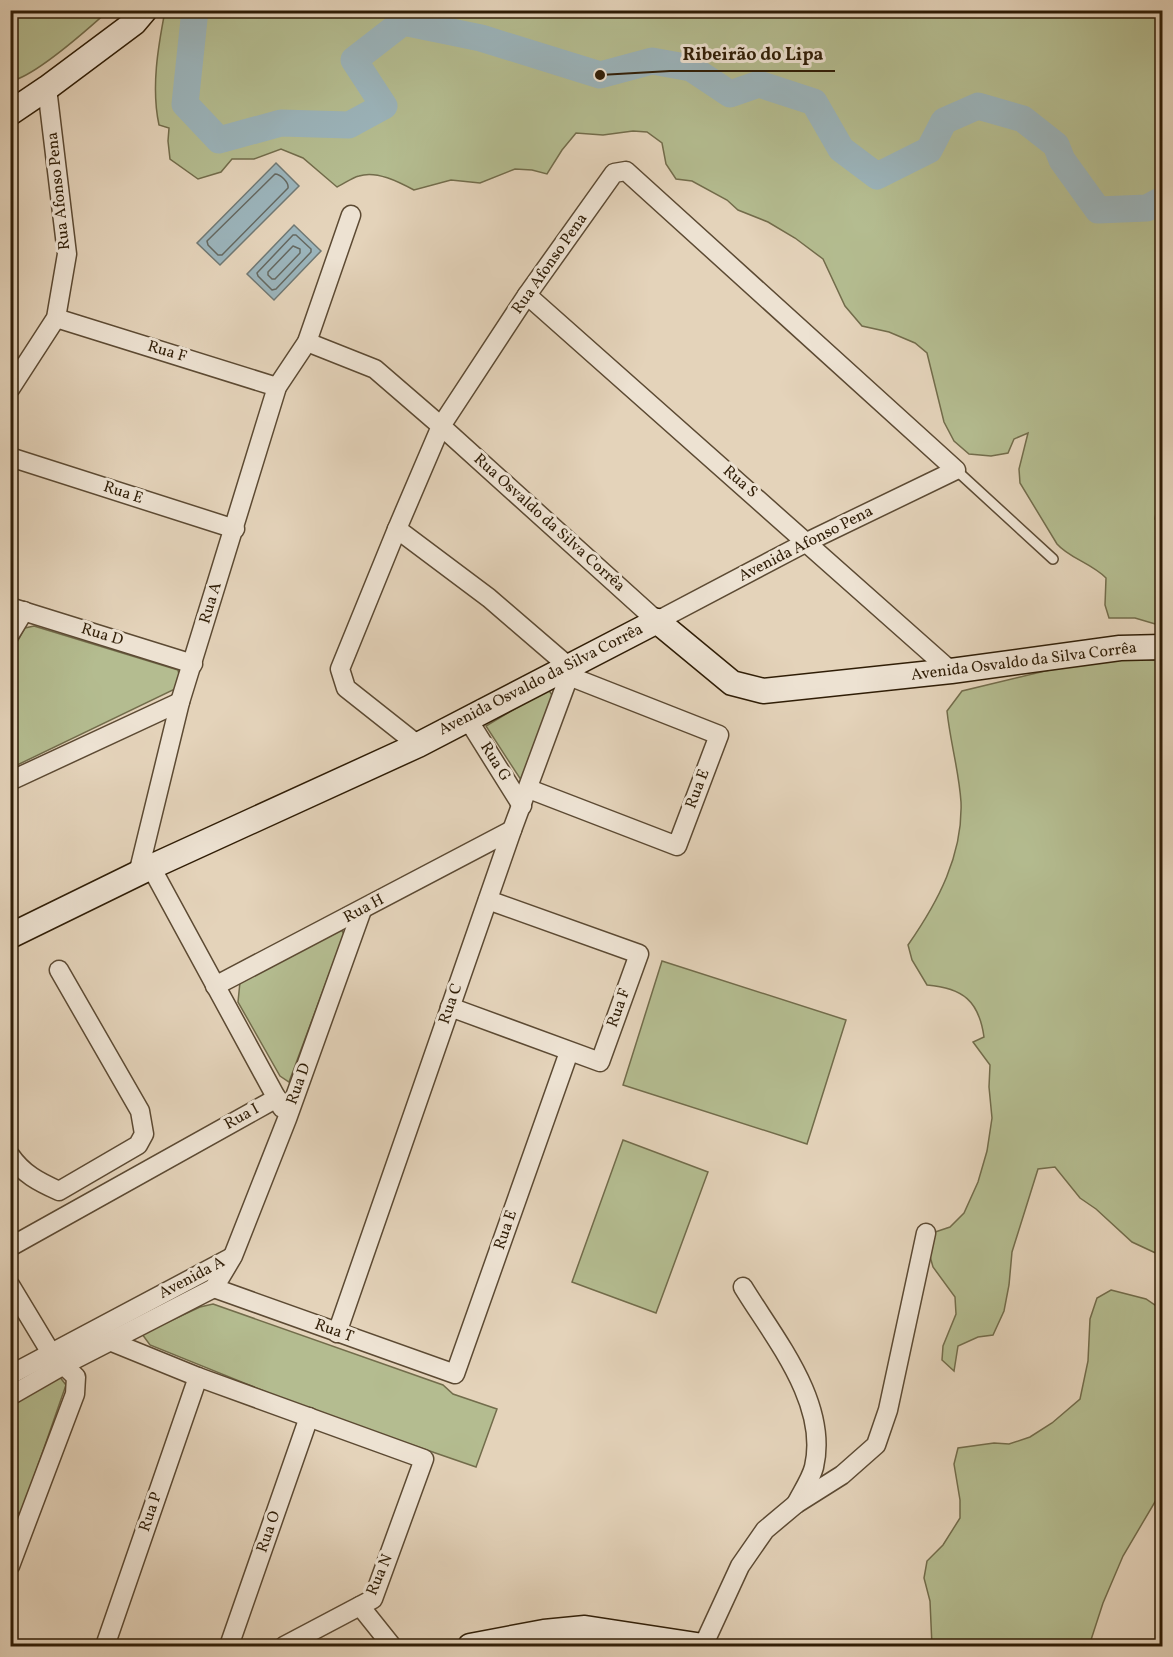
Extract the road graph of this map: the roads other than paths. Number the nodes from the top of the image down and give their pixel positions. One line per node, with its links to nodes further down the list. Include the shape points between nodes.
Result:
1 (144, 10): 2 (street, via 134,23)
2 (47, 88): 3 (street); 6 (street, Rua Afonso Pena, via 67,254)
3 (10, 113)
4 (351, 215): 7 (street, Rua A)
5 (528, 295): 10 (street, Rua Afonso Pena); 12 (street, Rua Afonso Pena, via 614,173 627,171); 15 (street, Rua S)
6 (56, 318): 8 (street, Rua F); 9 (street, Rua Afonso Pena)
7 (307, 342): 8 (street, Rua A); 10 (street, via 375,369)
8 (277, 387): 13 (street, Rua A)
9 (10, 388)
10 (441, 426): 14 (street, Rua Afonso Pena); 18 (street, Rua Osvaldo da Silva Corrêa)
11 (10, 457): 13 (street, Rua E)
12 (956, 470): 15 (street, Avenida Afonso Pena); 16 (lane)
13 (235, 528): 21 (street, Rua A)
14 (397, 529): 22 (street, via 489,598); 26 (street, Rua Afonso Pena, via 340,669 346,688)
15 (807, 542): 18 (street, Avenida Afonso Pena); 23 (street, Rua S)
16 (1053, 559)
17 (17, 609): 19 (street); 21 (street, Rua D)
18 (657, 621): 22 (street, Avenida Osvaldo da Silva Corrêa); 23 (street, Avenida Osvaldo da Silva Corrêa, via 732,683 764,691)
19 (10, 634)
20 (1162, 647): 23 (street, Avenida Osvaldo da Silva Corrêa, via 1120,648)
21 (193, 664): 24 (street, Rua A)
22 (569, 671): 25 (street, Avenida Osvaldo da Silva Corrêa); 28 (street, Rua C); 28 (street, Rua E, via 719,735 677,846)
23 (951, 671)
24 (180, 702): 27 (street); 31 (street, Rua A)
25 (467, 718): 26 (street, Avenida Osvaldo da Silva Corrêa); 29 (street, Rua G)
26 (418, 744): 31 (street, Avenida Osvaldo da Silva Corrêa)
27 (10, 781)
28 (529, 789): 29 (street, Rua C)
29 (522, 806): 30 (street, Rua C)
30 (512, 830): 32 (street, Rua C); 33 (street, Rua H)
31 (144, 871): 34 (street, Avenida Osvaldo da Silva Corrêa); 36 (street, Rua I)
32 (488, 900): 37 (street, Rua C); 38 (street, Rua F, via 639,954 600,1062)
33 (362, 910): 36 (street, Rua H); 40 (street, Rua D)
34 (10, 936)
35 (58, 970): 41 (street, via 140,1111 144,1134 138,1145 59,1191 35,1180)
36 (215, 986): 39 (street, Rua I)
37 (450, 1007): 38 (street, Rua F); 48 (street, Rua C)
38 (569, 1052): 51 (street, Rua E)
39 (277, 1098): 40 (street); 43 (street, Rua I)
40 (287, 1119): 44 (street, Rua D)
41 (10, 1155)
42 (926, 1233): 56 (street, via 888,1410 876,1445 842,1475)
43 (10, 1247)
44 (233, 1256): 47 (street, Avenida A); 50 (street, Avenida A)
45 (10, 1285): 50 (street)
46 (743, 1287): 56 (street, via 802,1384 816,1430 814,1467)
47 (214, 1288): 48 (street, Rua T); 49 (street, Avenida A)
48 (337, 1333): 51 (street, Rua T)
49 (112, 1342): 50 (street, Avenida A); 53 (street)
50 (58, 1359): 52 (street, Avenida A); 54 (street, Avenida A); 58 (street, via 76,1377 75,1394)
51 (455, 1374)
52 (10, 1375)
53 (198, 1377): 55 (street); 62 (street, Rua P)
54 (10, 1396)
55 (309, 1417): 60 (street, Rua N, via 424,1459 373,1599); 63 (street, Rua O)
56 (796, 1504): 61 (street, via 765,1530 740,1566)
57 (10, 1524): 58 (street)
58 (20, 1540): 59 (street)
59 (10, 1566)
60 (360, 1606): 64 (street, Rua N); 65 (street)
61 (703, 1646): 66 (street, via 585,1628)
62 (105, 1647)
63 (229, 1647)
64 (284, 1647)
65 (392, 1647)
66 (470, 1647)

